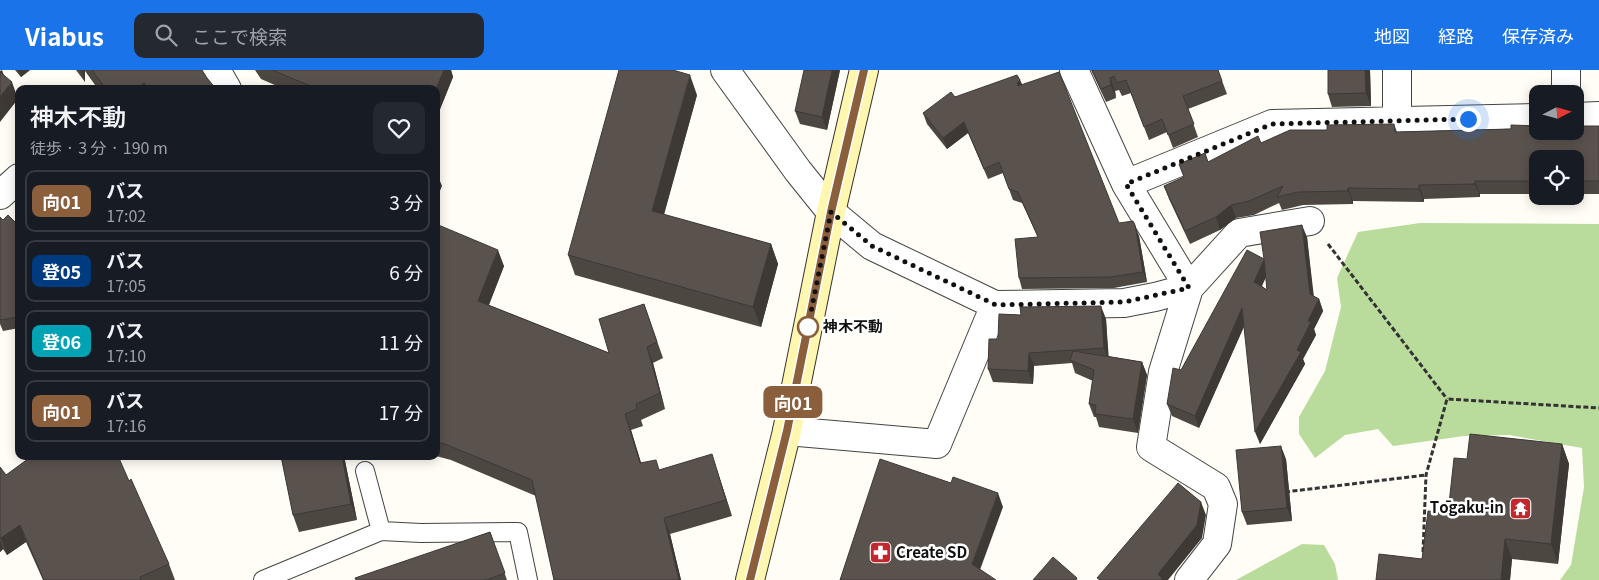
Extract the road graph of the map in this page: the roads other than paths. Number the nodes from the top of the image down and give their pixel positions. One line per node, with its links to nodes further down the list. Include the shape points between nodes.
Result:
1 (216, 70): 7 (street)
2 (725, 70): 14 (street, via 798,172)
3 (864, 70): 14 (street)
4 (1074, 70): 13 (street)
5 (1397, 70): 12 (street)
6 (1566, 70): 8 (street)
7 (225, 85)
8 (1566, 85)
9 (1599, 116): 10 (street)
10 (1584, 117)
11 (1529, 118): 12 (street)
12 (1398, 121): 13 (street, via 1272,124)
13 (1126, 184): 16 (street)
14 (831, 212): 17 (street, via 872,246); 18 (street)
15 (1310, 221): 16 (street, via 1239,233)
16 (1189, 288): 17 (street, via 1124,302); 24 (street, via 1163,372 1151,447 1216,487 1223,504 1217,544)
17 (996, 305): 18 (street, via 937,444)
18 (787, 431): 23 (street)
19 (365, 471): 20 (lane)
20 (381, 531): 21 (lane); 22 (lane, via 518,532)
21 (263, 580)
22 (528, 580)
23 (750, 580)
24 (1189, 580)

